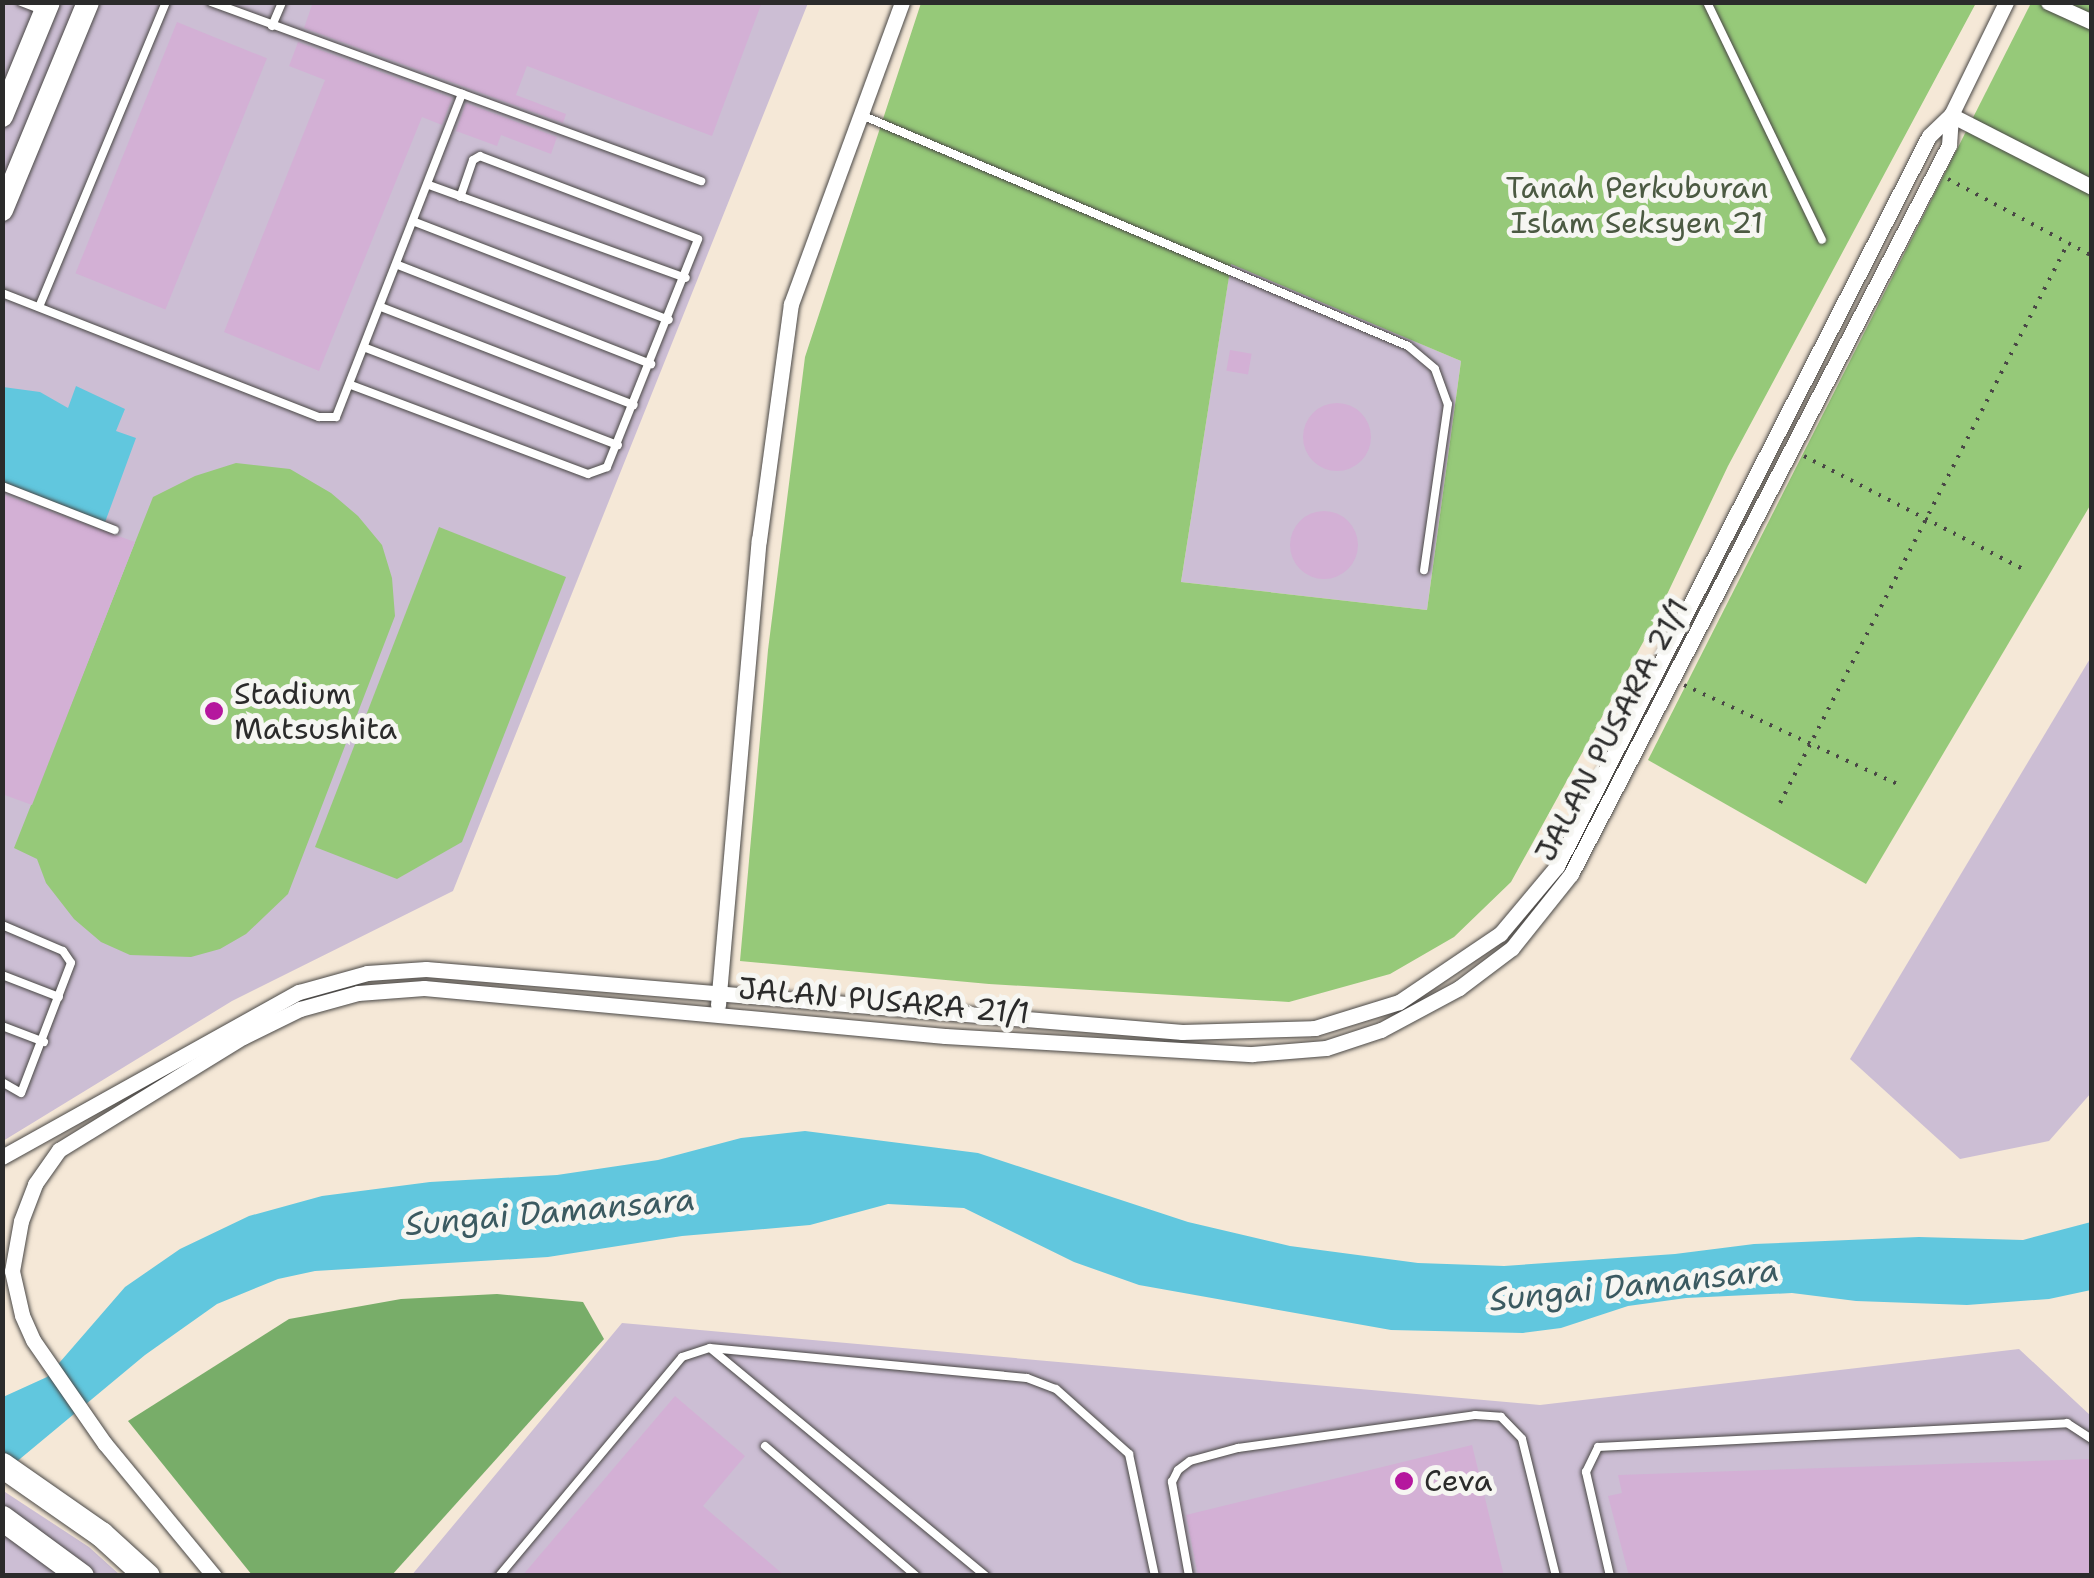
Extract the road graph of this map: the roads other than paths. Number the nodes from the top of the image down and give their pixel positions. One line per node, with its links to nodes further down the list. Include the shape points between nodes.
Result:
1 (22, 2): 10 (lane)
2 (88, 2): 21 (main road)
3 (166, 2): 27 (lane)
4 (211, 2): 12 (lane)
5 (282, 2): 12 (lane)
6 (902, 2): 14 (street, JALAN PUSARA 21/1)
7 (1707, 2): 23 (lane)
8 (2006, 2): 15 (street, JALAN PUSARA 21/1)
9 (2048, 2): 11 (street)
10 (48, 7): 16 (main road)
11 (2092, 22)
12 (272, 26): 13 (lane)
13 (462, 94): 17 (lane); 18 (lane)
14 (860, 114): 37 (lane, via 1408,346 1436,368 1448,404); 40 (street, JALAN PUSARA 21/1, via 791,304 759,540)
15 (1952, 115): 19 (street); 40 (street, JALAN PUSARA 21/1, via 1929,136 1557,866 1500,934 1399,1002 1315,1028 1182,1032); 42 (street, JALAN PUSARA 21/1, via 1949,145 1936,172 1570,874 1512,948 1460,988 1381,1030 1326,1048 1252,1054)
16 (2, 116)
17 (701, 181)
18 (429, 184): 20 (lane); 22 (lane)
19 (2092, 187)
20 (460, 196): 25 (lane); 25 (lane, via 480,156 698,238)
21 (2, 210)
22 (414, 222): 24 (lane); 29 (lane)
23 (1822, 240)
24 (398, 265): 28 (lane); 31 (lane)
25 (686, 278): 29 (lane)
26 (2, 293): 27 (lane)
27 (40, 307): 32 (lane, via 320,417 336,417)
28 (382, 308): 30 (lane); 33 (lane)
29 (669, 320): 31 (lane)
30 (366, 348): 32 (lane); 34 (lane)
31 (650, 364): 33 (lane)
32 (351, 385): 34 (lane, via 588,474 607,468)
33 (634, 405): 34 (lane)
34 (618, 445)
35 (2, 486): 36 (lane)
36 (115, 530)
37 (1424, 570)
38 (2, 924): 41 (lane, via 63,950 70,964)
39 (2, 975): 41 (lane)
40 (719, 995): 42 (street, JALAN PUSARA 21/1); 46 (street, JALAN PUSARA 21/1, via 426,970 367,973 299,992)
41 (59, 997): 44 (lane)
42 (717, 1014): 54 (street, JALAN PUSARA 21/1, via 424,988 358,993 300,1009 243,1038 59,1150 35,1184 12,1271 32,1340 105,1444)
43 (2, 1026): 44 (lane)
44 (44, 1042): 45 (lane, via 20,1093)
45 (2, 1082)
46 (2, 1157)
47 (710, 1348): 55 (lane, via 682,1357); 57 (lane); 58 (lane, via 1026,1378 1056,1389 1129,1454)
48 (2092, 1440): 61 (lane, via 2066,1423 1598,1447 1586,1472)
49 (765, 1446): 56 (lane)
50 (2, 1464): 53 (main road, via 101,1534)
51 (2, 1518): 52 (main road)
52 (72, 1567)
53 (147, 1576)
54 (214, 1576)
55 (499, 1576)
56 (916, 1576)
57 (986, 1576)
58 (1155, 1576)
59 (1190, 1576): 60 (lane, via 1172,1482 1190,1461 1238,1448 1475,1416 1501,1418 1522,1439)
60 (1556, 1576)
61 (1610, 1576)

